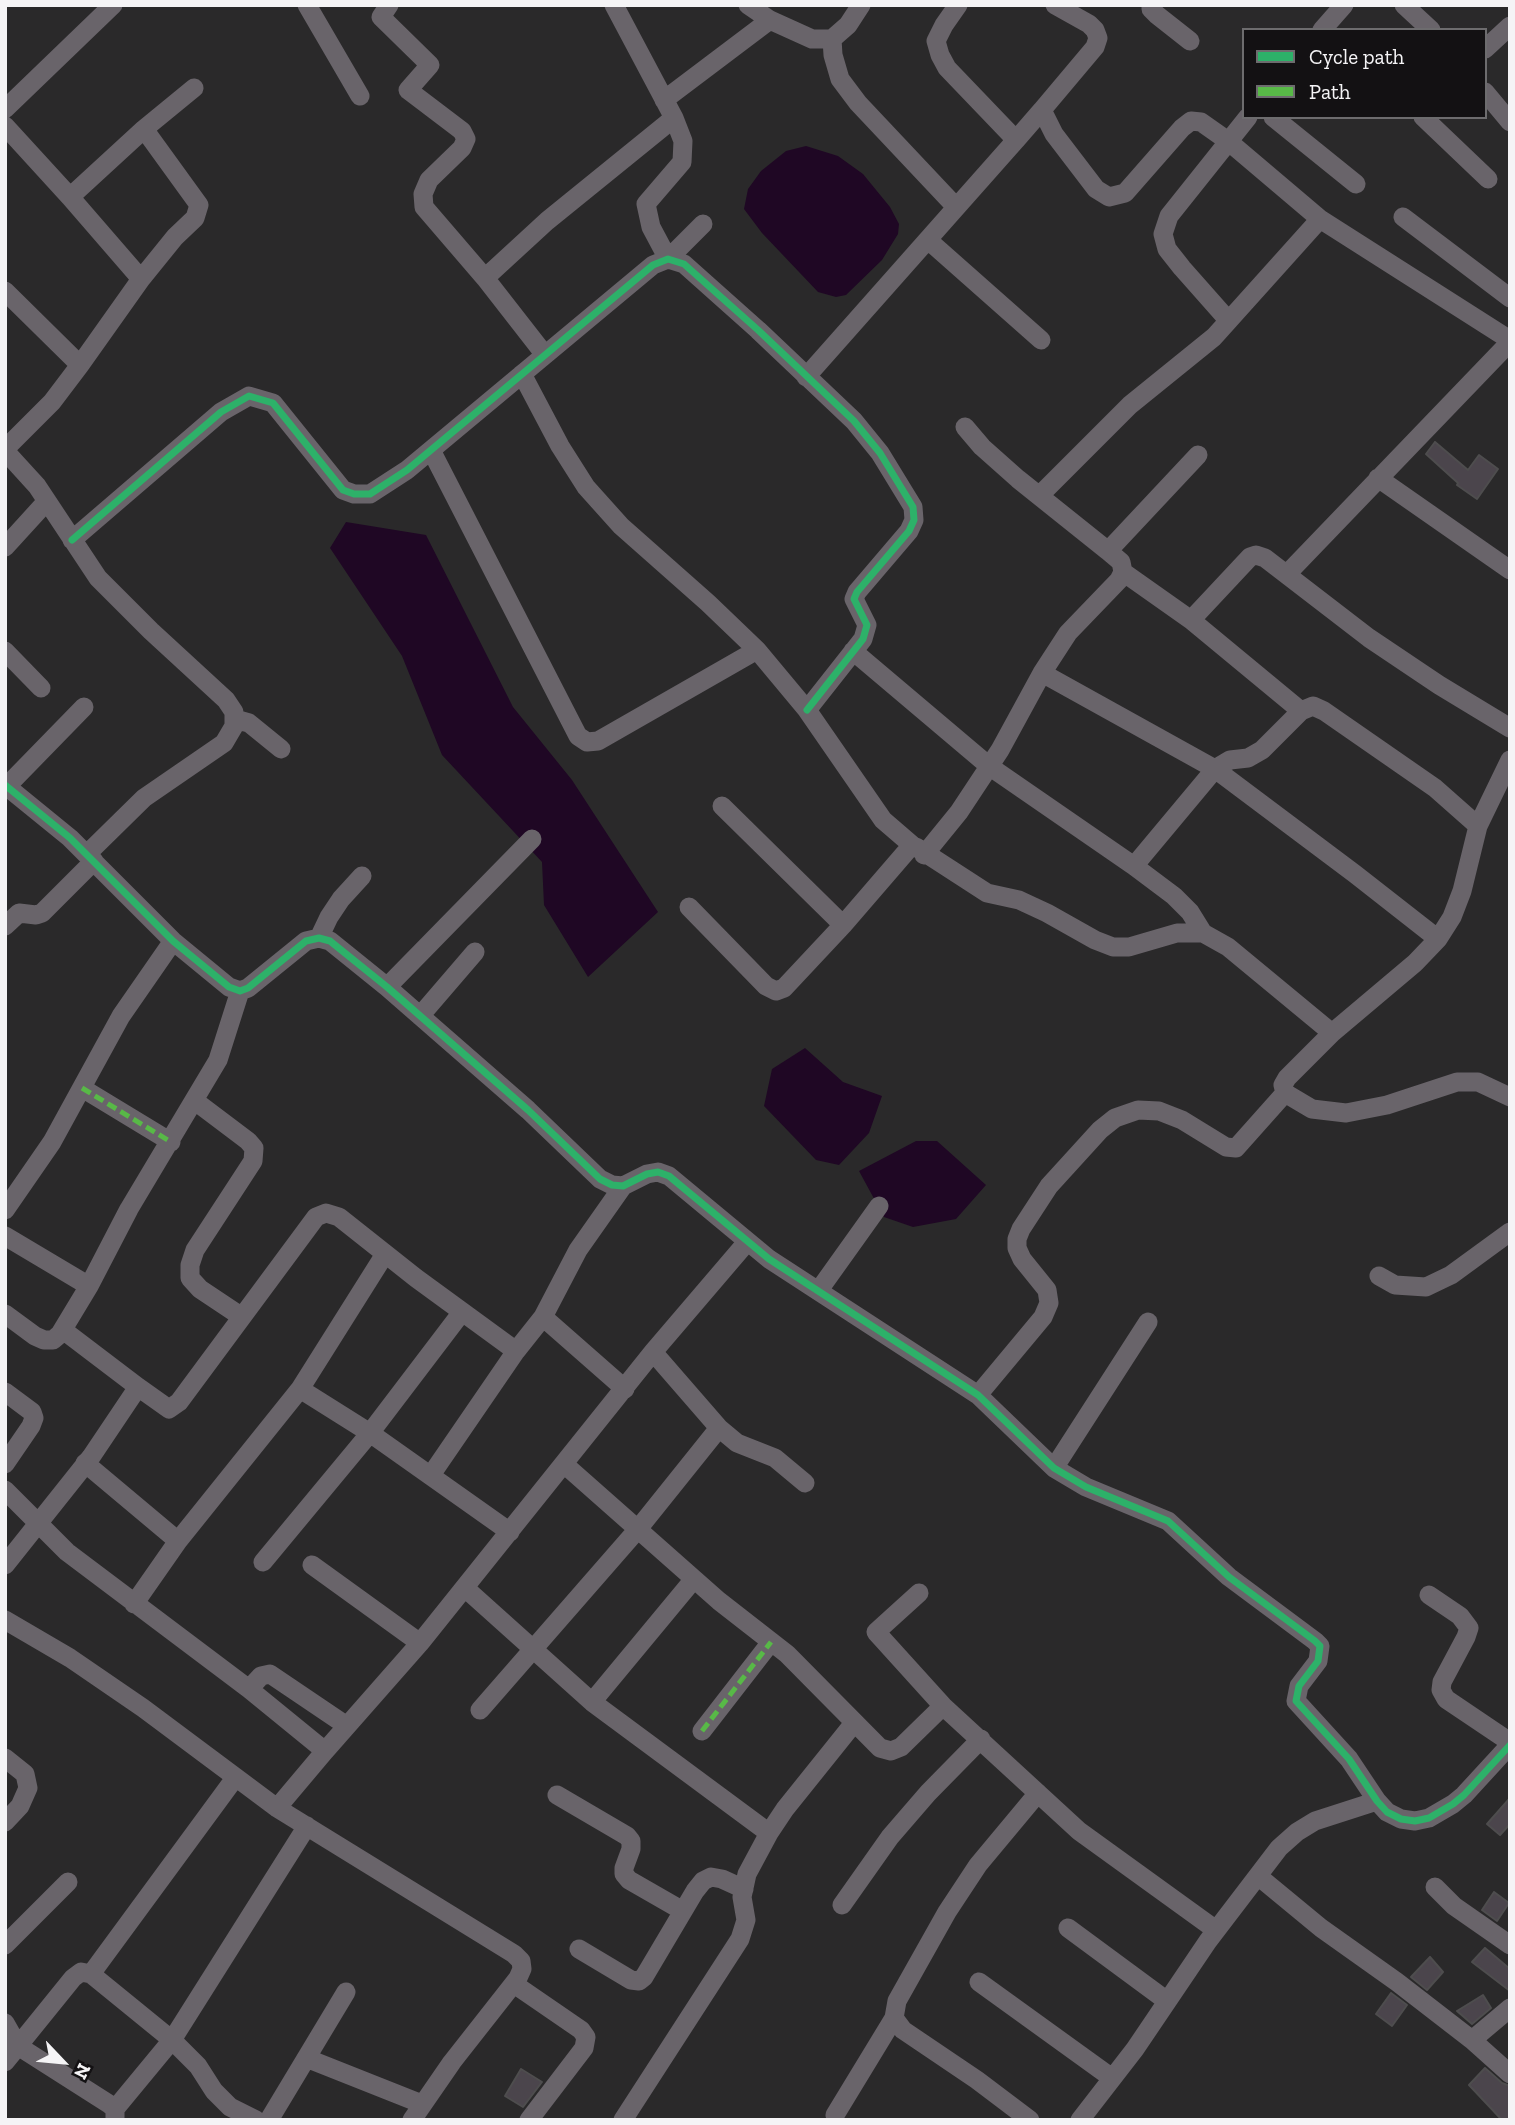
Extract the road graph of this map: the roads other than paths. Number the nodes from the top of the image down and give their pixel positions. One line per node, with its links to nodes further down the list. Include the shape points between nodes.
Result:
1 (113, 5): 23 (street)
2 (307, 5): 21 (street)
3 (390, 5): 43 (street, via 381,17 430,65 408,90 462,131 466,139 429,180 424,207)
4 (614, 5): 22 (street)
5 (748, 5): 12 (street)
6 (861, 5): 16 (street)
7 (958, 5): 32 (street, via 936,41 940,55)
8 (1055, 5): 24 (street, via 1089,24 1097,38 1095,47)
9 (1151, 5): 17 (street)
10 (1344, 5): 14 (street)
11 (1404, 5): 15 (street)
12 (770, 20): 16 (street, via 812,39); 22 (street)
13 (1510, 26): 18 (street)
14 (1324, 28)
15 (1429, 28)
16 (832, 39): 37 (street, via 840,79)
17 (1190, 41)
18 (1487, 46)
19 (194, 88): 31 (street)
20 (1487, 94): 29 (street)
21 (360, 96)
22 (664, 100): 25 (street)
23 (5, 109)
24 (1042, 110): 32 (street); 33 (street, via 1054,134 1096,189 1109,197 1125,193 1191,121 1208,126)
25 (674, 118): 42 (street, via 684,141 682,162 646,204 651,227); 43 (street, via 557,212)
26 (1246, 119): 33 (street)
27 (1275, 119): 35 (street)
28 (1425, 119): 34 (street)
29 (1510, 122)
30 (5, 127): 36 (street)
31 (144, 129): 36 (street); 44 (street, via 199,205 195,218)
32 (1016, 140): 37 (street)
33 (1228, 141): 39 (street); 47 (street, via 1169,216 1163,234 1182,268)
34 (1488, 179)
35 (1356, 184)
36 (70, 197): 44 (street)
37 (956, 207): 41 (street)
38 (1403, 217): 46 (street)
39 (1320, 219): 47 (street); 49 (street)
40 (703, 224): 42 (street)
41 (928, 240): 48 (street); 53 (street)
42 (668, 259): 50 (street, via 653,265); 53 (street, via 684,264)
43 (485, 278): 50 (street)
44 (141, 279): 51 (street)
45 (5, 291): 51 (street)
46 (1510, 298)
47 (1228, 320): 59 (street, via 1190,358 1130,405)
48 (1041, 340)
49 (1510, 341): 58 (street)
50 (545, 355): 52 (street)
51 (80, 365): 55 (street)
52 (522, 374): 56 (street); 68 (street, via 586,487 621,526)
53 (806, 377): 70 (street, via 854,421 914,507 909,531 854,599 867,625)
54 (965, 427): 59 (street)
55 (5, 450): 60 (street)
56 (431, 450): 61 (street, via 370,494 354,494 343,490 273,403 249,396 221,412); 68 (street, via 578,736 587,742 598,741)
57 (1198, 455): 63 (street)
58 (1378, 478): 64 (street); 66 (street)
59 (1040, 496): 63 (street)
60 (47, 501): 61 (street); 62 (street)
61 (72, 540): 76 (street, via 98,578 226,700)
62 (5, 547)
63 (1108, 551): 65 (street, via 1121,562)
64 (1510, 570)
65 (1123, 572): 67 (street); 71 (street, via 1068,634)
66 (1287, 574): 67 (street, via 1265,558 1250,557); 77 (street, via 1369,638)
67 (1191, 620): 75 (street)
68 (757, 650): 74 (street)
69 (5, 651): 72 (street)
70 (853, 651): 74 (street); 80 (street)
71 (1042, 673): 80 (street); 81 (street)
72 (41, 688)
73 (85, 707): 82 (street)
74 (807, 710): 86 (street, via 883,820)
75 (1301, 711): 81 (street, via 1262,750); 84 (street, via 1313,706 1324,711 1435,788)
76 (235, 719): 78 (street, via 249,723); 87 (street, via 233,732 224,743 144,798)
77 (1510, 728)
78 (281, 749)
79 (1509, 763): 84 (street)
80 (989, 766): 86 (street, via 959,812); 88 (street)
81 (1215, 769): 88 (street); 95 (street)
82 (6, 785): 87 (street)
83 (722, 806): 91 (street)
84 (1478, 826): 95 (street, via 1462,891)
85 (532, 839): 98 (street)
86 (918, 850): 91 (street); 93 (street, via 987,893 1019,900 1113,947 1177,933)
87 (91, 857): 92 (street, via 42,913 19,913); 96 (street)
88 (1134, 866): 93 (street, via 1174,896)
89 (362, 876): 94 (street, via 335,908)
90 (689, 907): 91 (street, via 776,991)
91 (843, 925)
92 (5, 926)
93 (1203, 933): 101 (street, via 1228,947)
94 (319, 938): 98 (street, via 343,949); 99 (street, via 306,941)
95 (1438, 939): 101 (street)
96 (173, 940): 99 (street); 102 (street, via 121,1016)
97 (475, 952): 100 (street)
98 (387, 987): 100 (street)
99 (240, 991): 105 (street, via 218,1060)
100 (420, 1016): 107 (street, via 600,1179)
101 (1332, 1032): 103 (street, via 1287,1078)
102 (82, 1088): 106 (street); 109 (street)
103 (1285, 1093): 104 (street, via 1312,1108 1346,1113 1457,1082 1478,1082); 129 (street, via 1236,1148 1159,1111 1138,1110 1115,1118 1100,1130 1049,1186 1021,1228 1017,1248 1047,1290 1049,1303 1043,1317)
104 (1510, 1097)
105 (195, 1101): 106 (street); 119 (street, via 254,1148 253,1161 190,1265 190,1278 200,1289)
106 (171, 1142): 115 (street)
107 (623, 1186): 112 (street, via 648,1174 669,1175); 120 (street, via 578,1250)
108 (879, 1206): 116 (street)
109 (5, 1210)
110 (1509, 1234): 114 (street, via 1426,1287 1395,1285)
111 (5, 1236): 115 (street)
112 (747, 1242): 116 (street); 124 (street)
113 (385, 1254): 117 (street); 119 (street, via 339,1217 326,1213 316,1217); 126 (street)
114 (1378, 1276)
115 (89, 1286): 122 (street)
116 (819, 1290): 129 (street)
117 (462, 1312): 123 (street); 131 (street)
118 (5, 1314): 122 (street, via 44,1340 53,1340)
119 (242, 1317): 125 (street, via 169,1409)
120 (543, 1317): 123 (street); 127 (street)
121 (1148, 1322): 135 (street)
122 (63, 1330): 125 (street)
123 (516, 1351): 136 (street)
124 (653, 1352): 127 (street); 130 (street)
125 (138, 1387): 132 (street)
126 (300, 1389): 131 (street); 142 (street)
127 (625, 1389): 134 (street)
128 (5, 1392): 133 (street, via 34,1418)
129 (978, 1395): 135 (street)
130 (719, 1428): 137 (street, via 737,1443 775,1458); 140 (street)
131 (370, 1433): 136 (street); 143 (street)
132 (86, 1463): 139 (street); 142 (street)
133 (5, 1464)
134 (564, 1464): 140 (street); 141 (street)
135 (1054, 1468): 169 (street, via 1086,1487 1168,1521 1229,1577 1320,1646 1320,1655 1299,1686 1296,1701 1349,1759)
136 (430, 1475): 141 (street)
137 (805, 1483)
138 (5, 1490): 139 (street)
139 (37, 1524): 144 (street); 150 (street)
140 (638, 1529): 146 (street); 154 (street)
141 (510, 1532): 147 (street)
142 (178, 1541): 150 (street)
143 (263, 1562)
144 (5, 1565)
145 (312, 1565): 153 (street)
146 (694, 1579): 152 (street); 156 (street)
147 (465, 1587): 153 (street); 154 (street)
148 (919, 1593): 157 (street, via 876,1632)
149 (1429, 1595): 163 (street, via 1460,1616 1469,1628 1441,1690 1446,1699)
150 (134, 1604): 155 (street)
151 (5, 1620): 166 (street, via 143,1708)
152 (771, 1642): 159 (street); 161 (street)
153 (420, 1643): 160 (street)
154 (532, 1650): 156 (street); 158 (street)
155 (249, 1689): 160 (street, via 261,1676 270,1674); 164 (street)
156 (592, 1702): 173 (street)
157 (943, 1706): 159 (street, via 901,1747 891,1751 880,1748); 162 (street)
158 (480, 1710)
159 (853, 1723): 173 (street)
160 (347, 1726): 164 (street)
161 (702, 1731)
162 (981, 1739): 167 (street); 178 (street, via 890,1837)
163 (1510, 1744): 169 (street, via 1464,1795 1429,1818 1401,1819)
164 (325, 1751): 170 (street)
165 (5, 1758): 171 (street, via 25,1774 28,1788)
166 (235, 1778): 170 (street); 185 (street)
167 (1038, 1793): 181 (street, via 1079,1831); 191 (street, via 978,1865 947,1912 897,2001)
168 (557, 1795): 179 (street, via 626,1836 631,1849 624,1874)
169 (1377, 1801): 174 (street, via 1315,1821 1297,1832)
170 (278, 1808): 172 (street)
171 (5, 1822)
172 (307, 1826): 187 (street, via 514,1954 523,1969); 193 (street)
173 (769, 1833): 177 (street)
174 (1258, 1876): 181 (street); 194 (street)
175 (68, 1882): 182 (street)
176 (1436, 1887): 183 (street, via 1454,1906)
177 (744, 1889): 179 (street, via 711,1877); 206 (street, via 746,1920 740,1939)
178 (842, 1905)
179 (683, 1911): 184 (street, via 639,1981)
180 (1068, 1928): 189 (street)
181 (1216, 1930): 189 (street)
182 (5, 1945)
183 (1510, 1945)
184 (579, 1949)
185 (91, 1974): 193 (street); 195 (street, via 81,1972 72,1978)
186 (979, 1982): 199 (street)
187 (514, 1984): 200 (street); 205 (street, via 586,2037 584,2048)
188 (346, 1992): 196 (street)
189 (1167, 2001): 199 (street)
190 (1510, 2008): 194 (street)
191 (894, 2018): 202 (street); 207 (street, via 903,2031)
192 (5, 2023): 195 (street)
193 (172, 2039): 201 (street); 203 (street, via 230,2107)
194 (1472, 2040): 198 (street)
195 (18, 2046): 197 (street); 201 (street)
196 (306, 2057): 200 (street); 204 (street)
197 (5, 2062)
198 (1510, 2074)
199 (1112, 2078): 208 (street)
200 (417, 2112)
201 (115, 2114)
202 (835, 2115)
203 (256, 2120)
204 (269, 2120)
205 (530, 2120)
206 (623, 2120)
207 (1030, 2120)
208 (1080, 2120)

